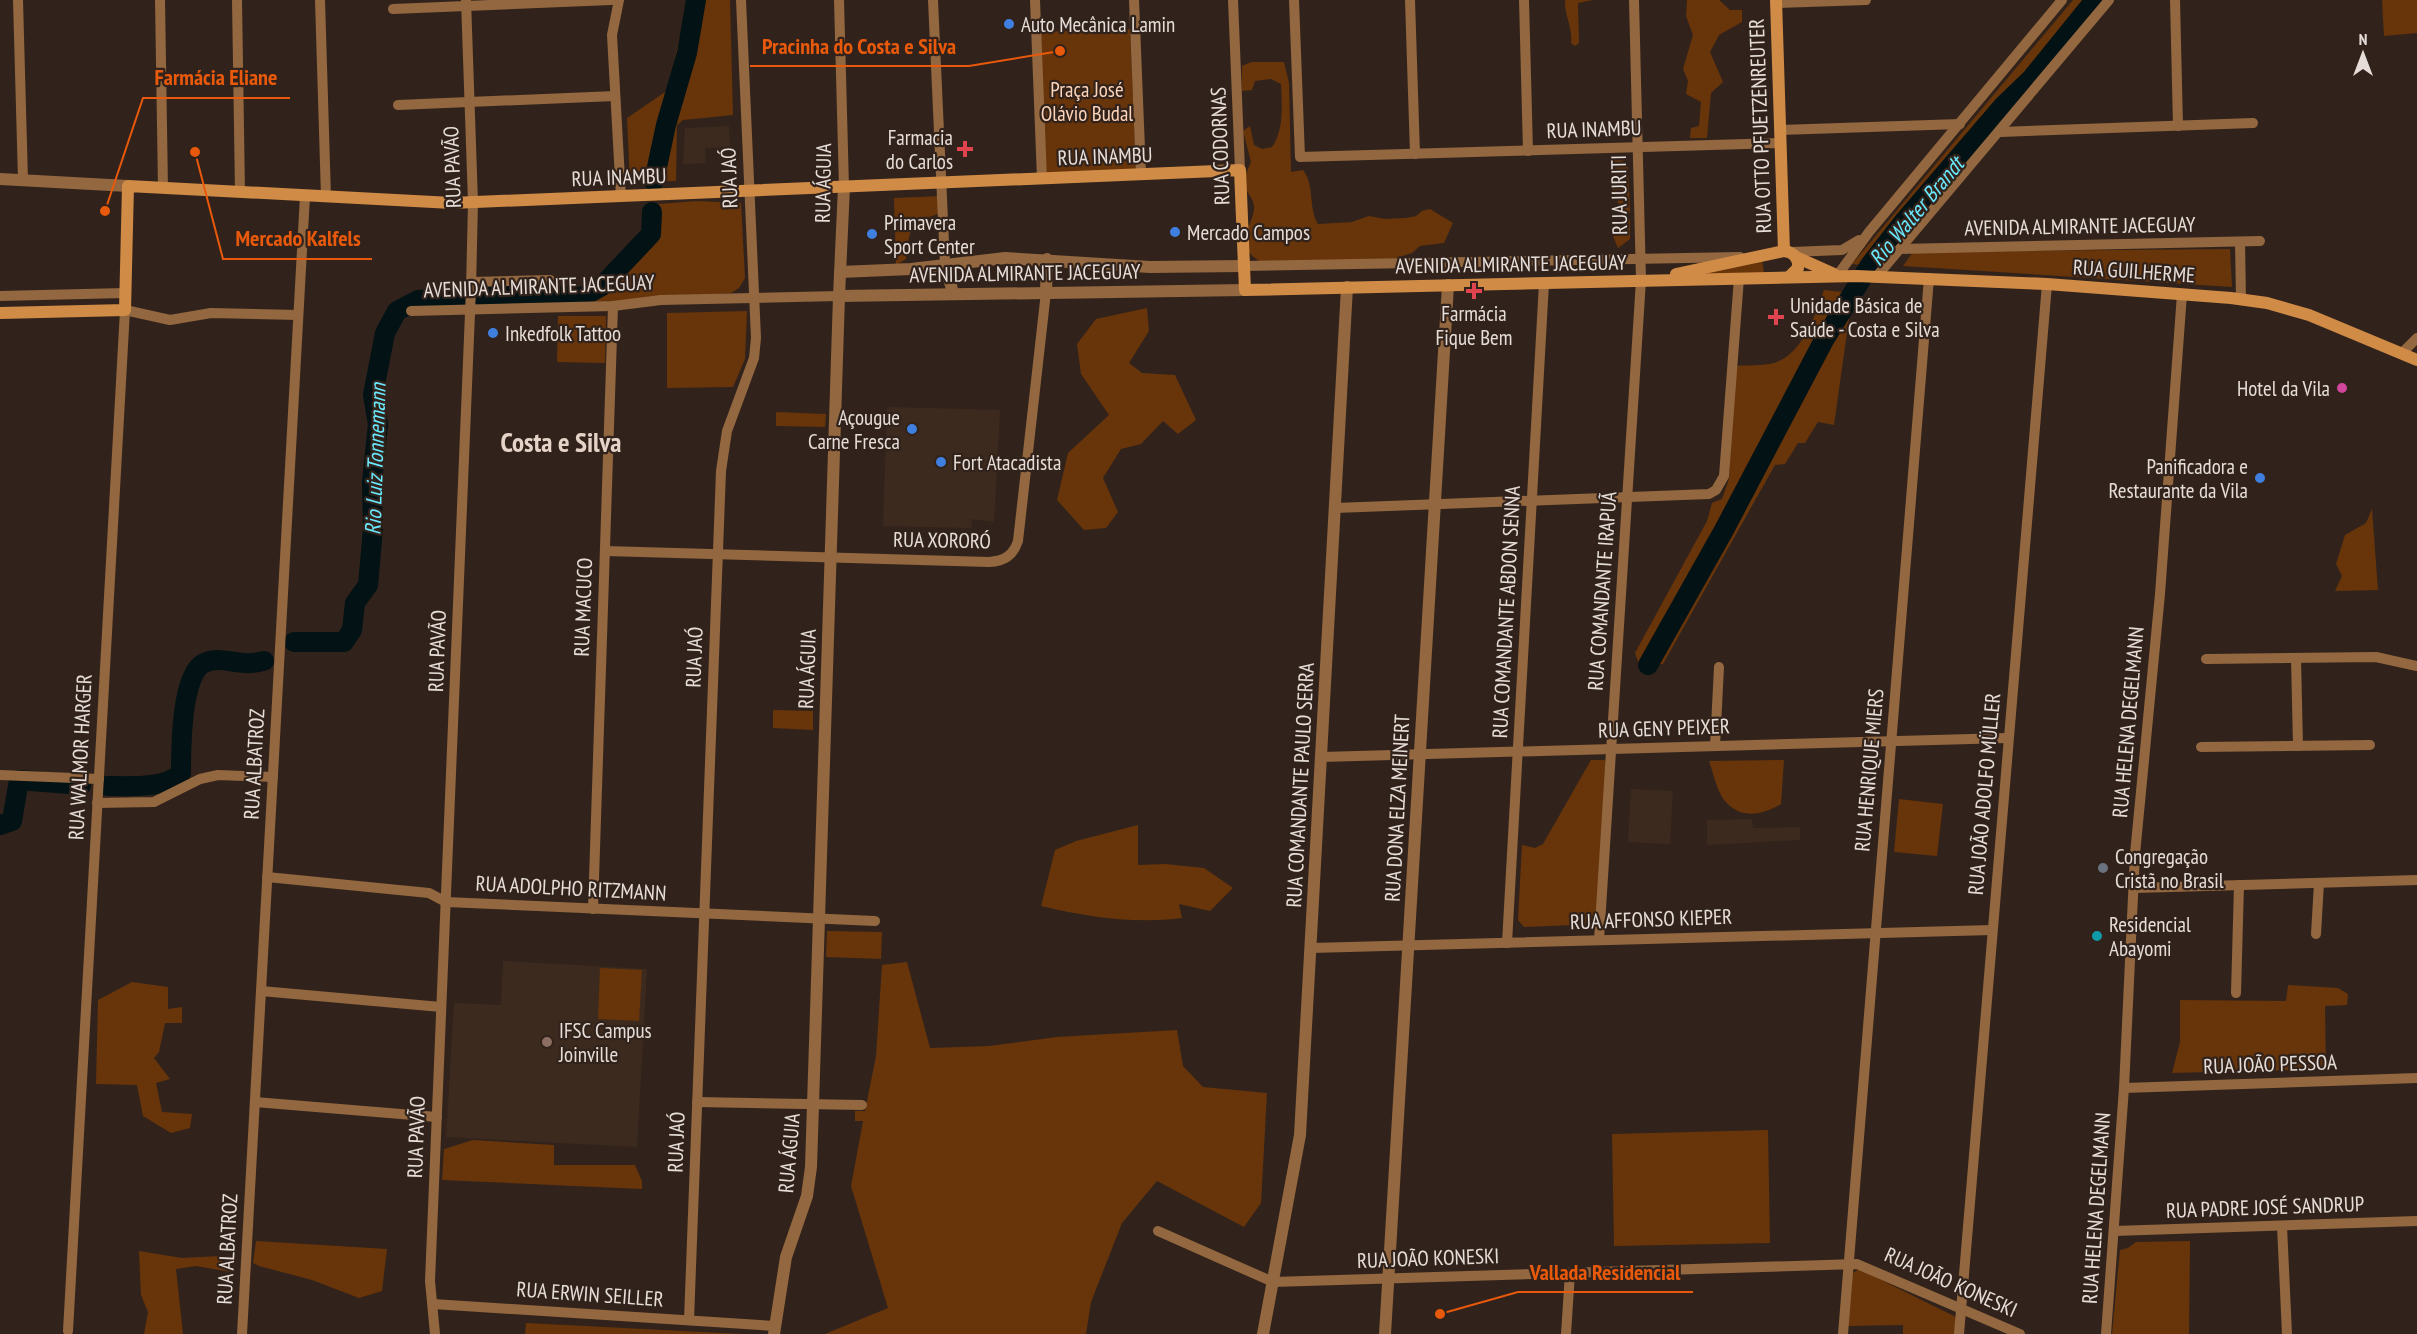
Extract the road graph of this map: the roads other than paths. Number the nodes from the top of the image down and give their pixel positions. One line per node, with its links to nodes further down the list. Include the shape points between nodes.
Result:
1 (18, 0): 40 (street)
2 (160, 0): 44 (street)
3 (237, 0): 46 (street)
4 (320, 0): 48 (street)
5 (611, 0): 22 (street)
6 (619, 0): 24 (street, via 612,35)
7 (741, 0): 45 (street, RUA JAÓ)
8 (839, 0): 43 (street, RUA ÁGUIA)
9 (933, 0): 41 (street)
10 (1035, 0): 39 (street)
11 (1134, 0): 37 (street)
12 (1233, 0): 36 (street, RUA CODORNAS)
13 (1294, 0): 35 (street, RUA INAMBU, via 1300,157)
14 (1410, 0): 35 (street)
15 (1524, 0): 34 (street)
16 (1634, 0): 33 (street, RUA JURITI)
17 (1866, 0): 21 (street)
18 (2062, 0): 28 (street)
19 (2109, 0): 31 (street)
20 (2175, 0): 29 (street)
21 (1776, 2): 30 (main road, RUA OTTO PFUETZENREUTER)
22 (466, 3): 23 (street); 25 (street, RUA PAVÃO)
23 (393, 9)
24 (615, 96): 25 (street); 49 (street)
25 (470, 102): 26 (street); 50 (street, RUA PAVÃO)
26 (398, 105)
27 (2253, 123): 29 (street)
28 (1960, 124): 30 (street); 51 (street)
29 (2178, 126): 31 (street)
30 (1780, 130): 32 (main road, RUA OTTO PFUETZENREUTER)
31 (2000, 132): 54 (street)
32 (1780, 143): 33 (street, RUA INAMBU); 55 (main road, RUA OTTO PFUETZENREUTER)
33 (1638, 148): 34 (street, RUA INAMBU); 57 (street, RUA JURITI)
34 (1528, 151): 35 (street, RUA INAMBU)
35 (1415, 154)
36 (1240, 170): 37 (main road, RUA INAMBU); 60 (main road, RUA CODORNAS)
37 (1141, 174): 39 (main road, RUA INAMBU)
38 (0, 179): 40 (street, RUA INAMBU)
39 (1042, 179): 41 (main road, RUA INAMBU)
40 (23, 180): 42 (street, RUA INAMBU)
41 (942, 183): 43 (main road, RUA INAMBU); 59 (street)
42 (128, 186): 44 (main road, RUA INAMBU); 76 (main road, RUA WALMOR HARGER)
43 (844, 187): 45 (main road, RUA INAMBU); 61 (street, RUA ÁGUIA)
44 (163, 188): 46 (main road, RUA INAMBU)
45 (748, 191): 49 (main road, RUA INAMBU); 82 (street, RUA JAÓ)
46 (240, 192): 47 (main road, RUA INAMBU)
47 (305, 196): 48 (main road, RUA INAMBU); 90 (street, RUA ALBATROZ)
48 (326, 197): 50 (main road, RUA INAMBU)
49 (621, 197): 50 (main road, RUA INAMBU)
50 (473, 202): 72 (street, RUA PAVÃO)
51 (1869, 232): 55 (street, AVENIDA ALMIRANTE JACEGUAY, via 1842,250); 62 (street)
52 (2260, 241): 53 (street, AVENIDA ALMIRANTE JACEGUAY)
53 (2240, 242): 54 (street, AVENIDA ALMIRANTE JACEGUAY); 83 (street)
54 (1900, 249): 63 (street)
55 (1787, 253): 56 (main road, AVENIDA ALMIRANTE JACEGUAY); 62 (main road, RUA GUILHERME); 64 (main road, via 1798,268); 64 (main road, RUA OTTO PFUETZENREUTER, via 1772,260 1772,269)
56 (1756, 256): 57 (street, AVENIDA ALMIRANTE JACEGUAY); 68 (main road, AVENIDA ALMIRANTE JACEGUAY)
57 (1640, 258): 60 (street, AVENIDA ALMIRANTE JACEGUAY); 68 (street, RUA JURITI)
58 (1047, 259): 59 (street, AVENIDA ALMIRANTE JACEGUAY, via 1005,258); 60 (street, AVENIDA ALMIRANTE JACEGUAY, via 1150,267); 75 (street)
59 (945, 264): 61 (street, AVENIDA ALMIRANTE JACEGUAY); 77 (street)
60 (1244, 266): 74 (main road, RUA CODORNAS)
61 (840, 272): 81 (street, RUA ÁGUIA)
62 (1837, 276): 63 (main road, RUA GUILHERME); 64 (main road, RUA GUILHERME)
63 (1874, 276): 66 (main road, RUA GUILHERME)
64 (1785, 277): 65 (main road, AVENIDA ALMIRANTE JACEGUAY)
65 (1738, 278): 68 (main road, AVENIDA ALMIRANTE JACEGUAY); 94 (street, via 1724,476 1716,490 1699,496)
66 (1929, 278): 70 (main road, RUA GUILHERME); 106 (street, RUA HENRIQUE MIERS)
67 (550, 280): 72 (street, AVENIDA ALMIRANTE JACEGUAY)
68 (1641, 280): 69 (main road, AVENIDA ALMIRANTE JACEGUAY); 94 (street, RUA COMANDANTE IRAPUÃ)
69 (1544, 283): 71 (main road, AVENIDA ALMIRANTE JACEGUAY); 95 (street, RUA COMANDANTE ABDON SENNA)
70 (2047, 284): 78 (main road, RUA GUILHERME); 105 (street, RUA JOÃO ADOLFO MÜLLER)
71 (1448, 285): 73 (main road, AVENIDA ALMIRANTE JACEGUAY); 96 (street, RUA DONA ELZA MEINERT)
72 (472, 286): 85 (street, RUA PAVÃO)
73 (1347, 287): 74 (main road, AVENIDA ALMIRANTE JACEGUAY); 97 (street, RUA COMANDANTE PAULO SERRA)
74 (1245, 290): 75 (street, AVENIDA ALMIRANTE JACEGUAY)
75 (1046, 292): 77 (street, AVENIDA ALMIRANTE JACEGUAY); 100 (street, RUA XORORÓ, via 1018,541 1011,555 989,562)
76 (125, 293): 79 (street); 86 (main road, RUA WALMOR HARGER)
77 (953, 293): 81 (street, AVENIDA ALMIRANTE JACEGUAY)
78 (2182, 294): 83 (main road, RUA GUILHERME); 123 (street, RUA HELENA DEGELMANN)
79 (42, 295): 80 (street); 88 (street)
80 (0, 296)
81 (838, 296): 82 (street, AVENIDA ALMIRANTE JACEGUAY); 100 (street, RUA ÁGUIA)
82 (754, 297): 84 (street, AVENIDA ALMIRANTE JACEGUAY); 99 (street, RUA JAÓ, via 756,348 723,451)
83 (2241, 299): 92 (main road, RUA GUILHERME, via 2298,311)
84 (613, 306): 85 (street, AVENIDA ALMIRANTE JACEGUAY); 98 (street, RUA MACUCO)
85 (471, 307): 87 (street, AVENIDA ALMIRANTE JACEGUAY); 124 (street, RUA PAVÃO)
86 (125, 310): 88 (main road); 90 (street, via 170,320 211,313); 117 (street, RUA WALMOR HARGER)
87 (411, 311)
88 (43, 312): 89 (main road)
89 (0, 313)
90 (298, 315): 116 (street, RUA ALBATROZ)
91 (2417, 338): 92 (street)
92 (2402, 353): 93 (main road, RUA GUILHERME)
93 (2417, 360)
94 (1627, 498): 95 (street); 111 (street, RUA COMANDANTE IRAPUÃ)
95 (1532, 502): 96 (street); 112 (street, RUA COMANDANTE ABDON SENNA)
96 (1435, 505): 97 (street); 113 (street, RUA DONA ELZA MEINERT)
97 (1335, 508): 114 (street, RUA COMANDANTE PAULO SERRA)
98 (604, 551): 99 (street, RUA XORORÓ); 125 (street, RUA MACUCO)
99 (718, 554): 100 (street, RUA XORORÓ); 126 (street, RUA JAÓ)
100 (830, 558): 127 (street, RUA ÁGUIA)
101 (2296, 658): 102 (street); 103 (street, via 2376,657); 109 (street)
102 (2206, 659)
103 (2417, 666)
104 (1719, 667): 108 (street)
105 (2008, 738): 106 (street, RUA GENY PEIXER); 129 (street, RUA JOÃO ADOLFO MÜLLER)
106 (1891, 741): 108 (street, RUA GENY PEIXER); 130 (street, RUA HENRIQUE MIERS)
107 (2370, 745): 109 (street)
108 (1715, 746): 111 (street, RUA GENY PEIXER)
109 (2298, 746): 110 (street)
110 (2200, 747)
111 (1611, 749): 112 (street, RUA GENY PEIXER); 132 (street, RUA COMANDANTE IRAPUÃ)
112 (1518, 751): 113 (street, RUA GENY PEIXER); 133 (street, RUA COMANDANTE ABDON SENNA)
113 (1420, 754): 114 (street, RUA GENY PEIXER); 134 (street, RUA DONA ELZA MEINERT)
114 (1321, 757): 135 (street, RUA COMANDANTE PAULO SERRA)
115 (0, 775): 117 (street)
116 (273, 777): 118 (street, via 218,775 200,779 154,802); 119 (street, RUA ALBATROZ)
117 (99, 779): 118 (street, RUA WALMOR HARGER)
118 (97, 803): 158 (street, RUA WALMOR HARGER)
119 (267, 877): 124 (street, RUA ADOLPHO RITZMANN, via 429,893); 136 (street, RUA ALBATROZ)
120 (2417, 880): 121 (street)
121 (2319, 883): 122 (street); 131 (street)
122 (2240, 885): 123 (street); 137 (street)
123 (2134, 888): 140 (street, RUA HELENA DEGELMANN)
124 (446, 902): 125 (street, RUA ADOLPHO RITZMANN); 138 (street, RUA PAVÃO)
125 (593, 909): 126 (street, RUA ADOLPHO RITZMANN)
126 (705, 914): 127 (street, RUA ADOLPHO RITZMANN); 142 (street, RUA JAÓ)
127 (819, 919): 128 (street, RUA ADOLPHO RITZMANN); 143 (street, RUA ÁGUIA)
128 (875, 921)
129 (1992, 930): 130 (street, RUA AFFONSO KIEPER); 155 (street, RUA JOÃO ADOLFO MÜLLER)
130 (1875, 932): 132 (street, RUA AFFONSO KIEPER); 150 (street, RUA HENRIQUE MIERS)
131 (2316, 934)
132 (1599, 940): 133 (street, RUA AFFONSO KIEPER)
133 (1507, 943): 134 (street, RUA AFFONSO KIEPER)
134 (1408, 946): 135 (street, RUA AFFONSO KIEPER); 152 (street, RUA DONA ELZA MEINERT)
135 (1311, 948): 153 (street, RUA COMANDANTE PAULO SERRA, via 1300,1135)
136 (261, 991): 138 (street); 141 (street, RUA ALBATROZ)
137 (2236, 993)
138 (441, 1007): 145 (street, RUA PAVÃO)
139 (2417, 1078): 140 (street, RUA JOÃO PESSOA)
140 (2124, 1088): 149 (street, RUA HELENA DEGELMANN)
141 (255, 1102): 145 (street); 159 (street, RUA ALBATROZ)
142 (698, 1102): 143 (street); 156 (street, RUA JAÓ)
143 (813, 1104): 144 (street); 157 (street, RUA ÁGUIA, via 809,1183 786,1257)
144 (862, 1105)
145 (437, 1117): 154 (street, RUA PAVÃO, via 430,1281)
146 (2417, 1221): 147 (street, RUA PADRE JOSÉ SANDRUP)
147 (2282, 1226): 149 (street, RUA PADRE JOSÉ SANDRUP); 168 (street)
148 (1158, 1231): 153 (street, RUA JOÃO KONESKI)
149 (2115, 1231): 167 (street, RUA HELENA DEGELMANN)
150 (1848, 1265): 151 (street, RUA JOÃO KONESKI); 155 (street, RUA JOÃO KONESKI, via 1864,1265); 164 (street, RUA HENRIQUE MIERS)
151 (1570, 1273): 152 (street, RUA JOÃO KONESKI); 163 (street)
152 (1389, 1278): 153 (street, RUA JOÃO KONESKI); 162 (street, RUA DONA ELZA MEINERT)
153 (1273, 1282): 161 (street, RUA COMANDANTE PAULO SERRA)
154 (433, 1304): 156 (street, RUA ERWIN SEILLER); 160 (street)
155 (1960, 1307): 165 (street, RUA JOÃO ADOLFO MÜLLER); 166 (street, RUA JOÃO KONESKI)
156 (689, 1320): 157 (street, RUA ERWIN SEILLER)
157 (775, 1330)
158 (68, 1331)
159 (242, 1334)
160 (435, 1334)
161 (1263, 1334)
162 (1385, 1334)
163 (1566, 1334)
164 (1843, 1334)
165 (1959, 1334)
166 (2020, 1334)
167 (2106, 1334)
168 (2287, 1334)

